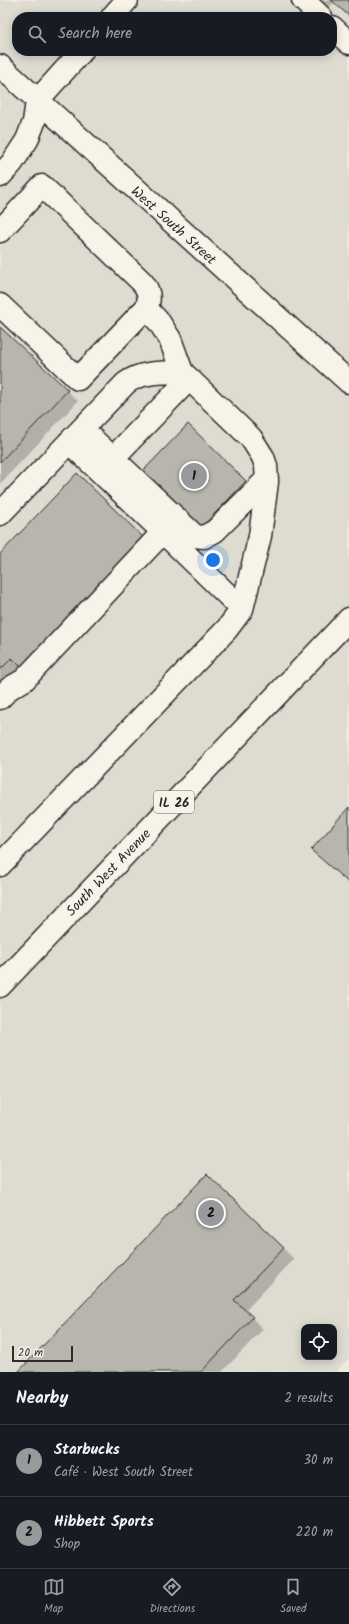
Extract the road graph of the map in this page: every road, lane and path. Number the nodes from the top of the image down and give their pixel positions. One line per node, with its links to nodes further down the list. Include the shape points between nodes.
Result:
1 (127, 0): 3 (main road)
2 (303, 0): 4 (main road)
3 (116, 12)
4 (316, 12)
5 (337, 32): 6 (main road)
6 (349, 43)
7 (78, 56): 9 (main road)
8 (0, 66): 9 (main road, West South Street)
9 (37, 101): 10 (main road, via 34,122 27,140); 15 (main road, West South Street)
10 (0, 176)
11 (0, 231): 13 (main road, via 42,186 142,282 149,296)
12 (0, 305): 13 (main road, via 78,379)
13 (146, 308): 14 (main road, via 170,339)
14 (186, 376): 16 (main road, via 150,374 131,379); 17 (main road); 18 (main road, via 250,438 263,457)
15 (349, 382)
16 (76, 435): 17 (main road); 19 (main road); 20 (main road)
17 (113, 458): 18 (main road, via 189,531 199,537 216,532)
18 (267, 479): 21 (main road, via 258,546)
19 (0, 514)
20 (163, 532): 21 (main road); 23 (main road, via 24,680)
21 (242, 609): 24 (main road, via 227,629)
22 (349, 619): 25 (main road, South West Avenue / IL 26)
23 (0, 698)
24 (0, 865)
25 (0, 986)

